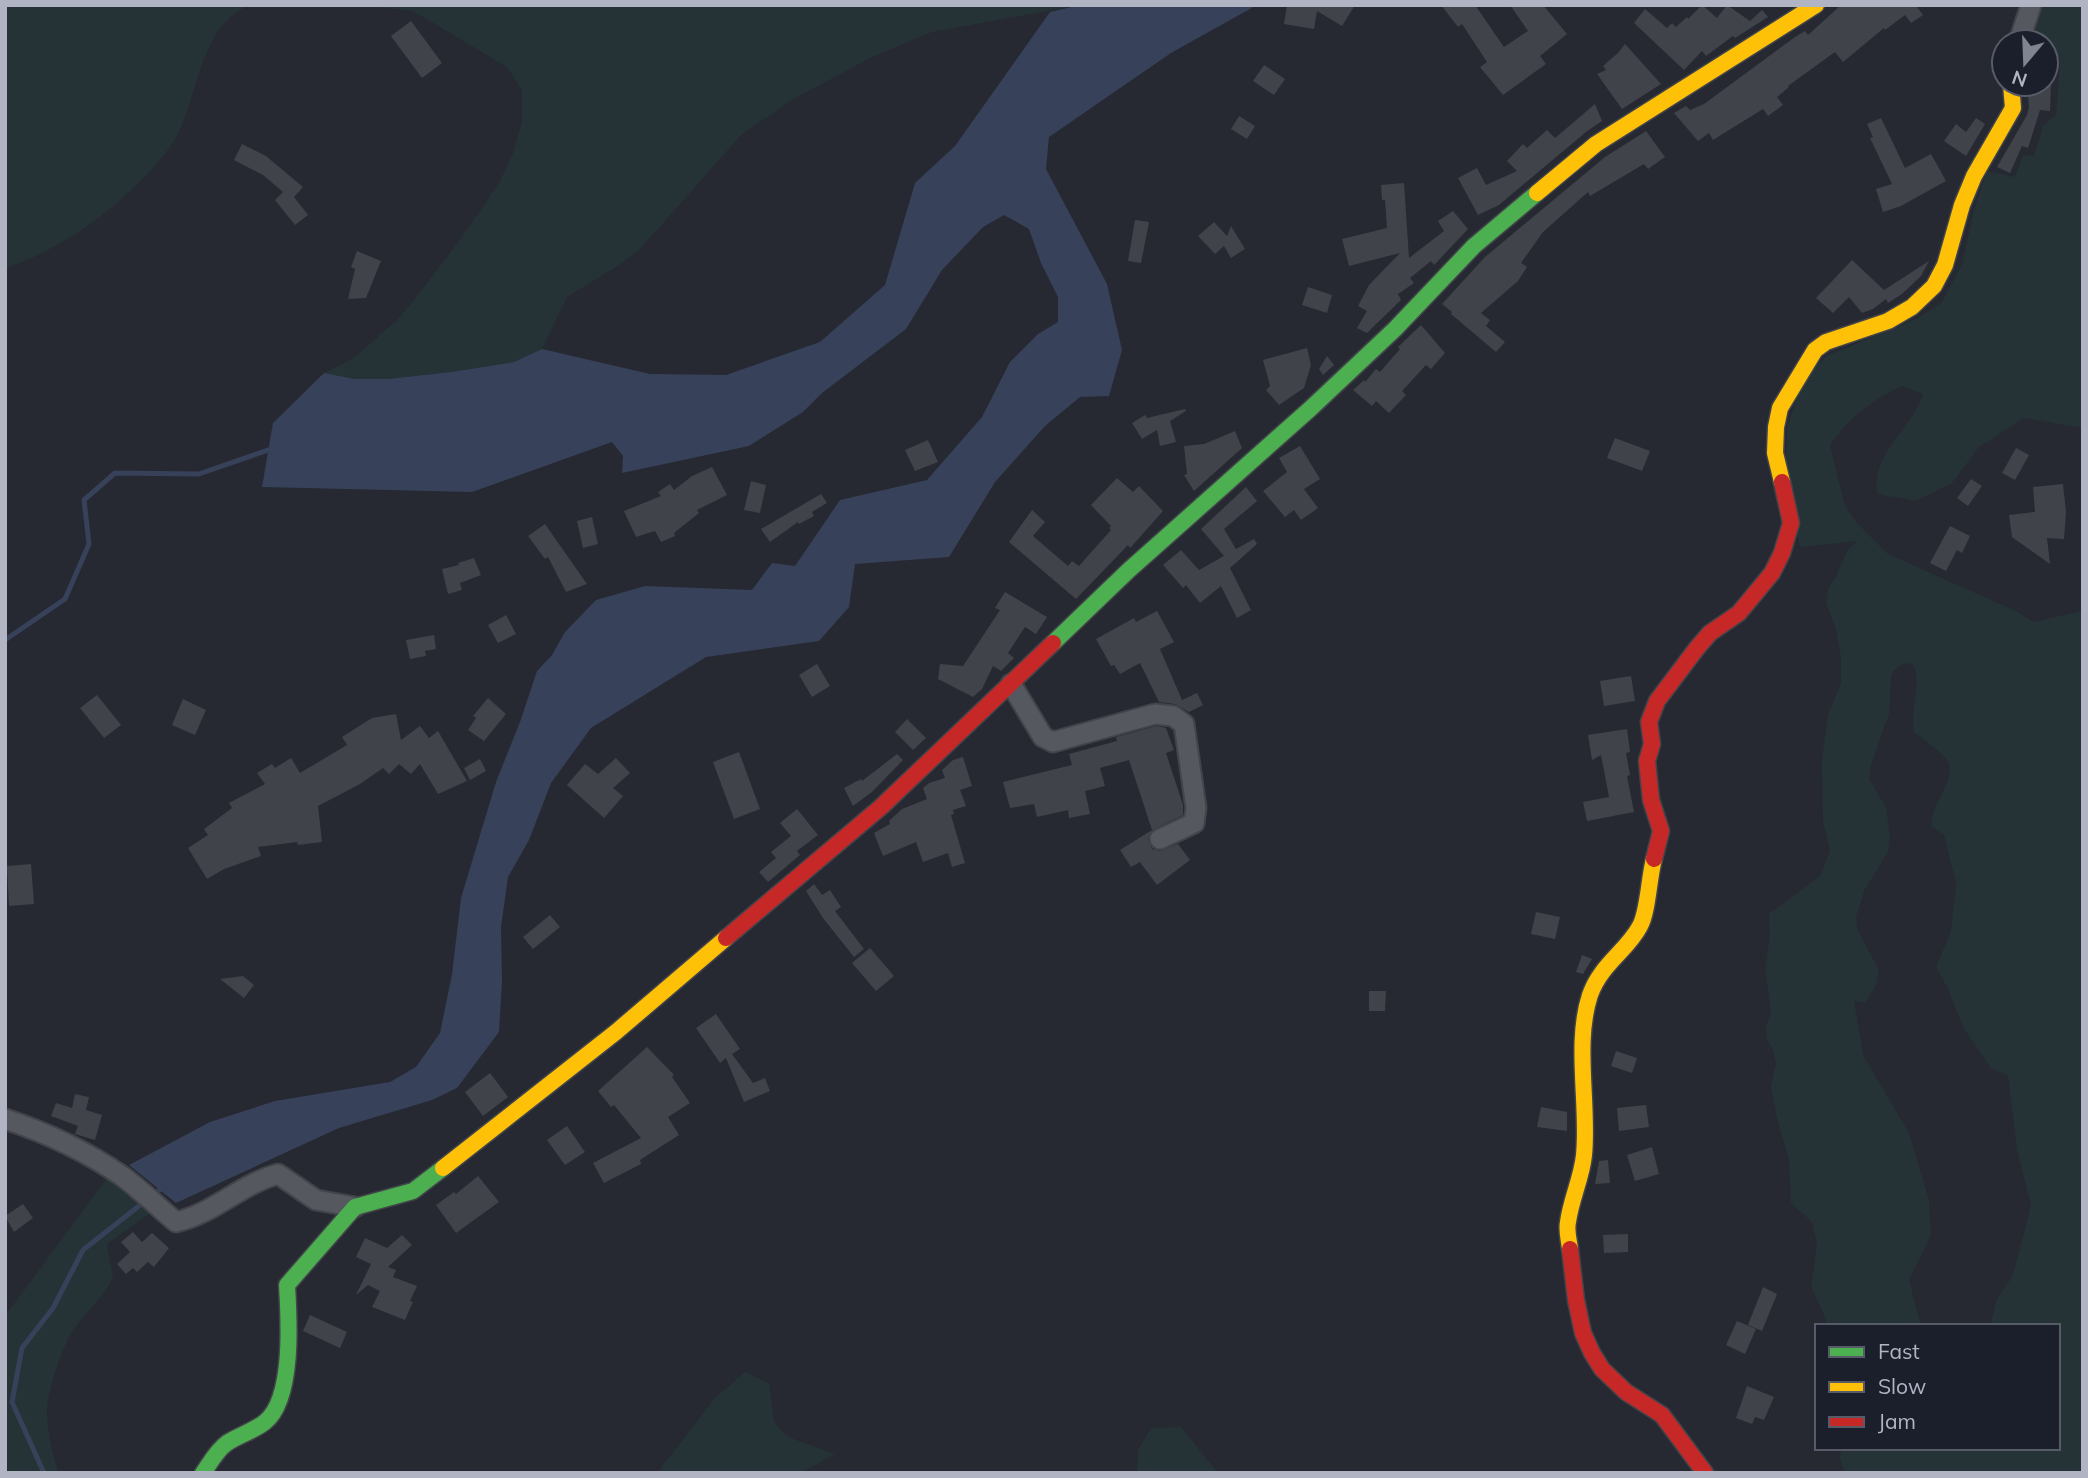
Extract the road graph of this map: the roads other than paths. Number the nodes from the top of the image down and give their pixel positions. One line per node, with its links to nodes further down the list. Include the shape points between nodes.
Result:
1 (1816, 5): 5 (street, via 1596,144 1484,237 1395,329 1129,570)
2 (2031, 5): 3 (street)
3 (2024, 28)
4 (2013, 98): 10 (street, via 2014,108 1974,176 1934,286 1912,307 1888,320 1815,350 1780,408 1775,453 1791,523 1782,553 1772,573 1739,613 1697,648 1657,701 1649,722 1651,800 1661,831 1644,918 1609,961 1586,1010 1584,1155 1567,1225 1576,1300 1592,1353 1626,1392 1662,1415)
5 (1011, 684): 6 (street, via 1043,737 1053,742 1155,714 1173,716 1184,724 1194,823); 8 (street, via 881,807 616,1032 413,1191)
6 (1160, 839)
7 (5, 1119): 8 (street, via 74,1147 123,1177 176,1222 259,1179 278,1174 316,1200)
8 (355, 1207): 9 (street, via 287,1285 282,1394 273,1415 225,1444)
9 (203, 1473)
10 (1704, 1473)

